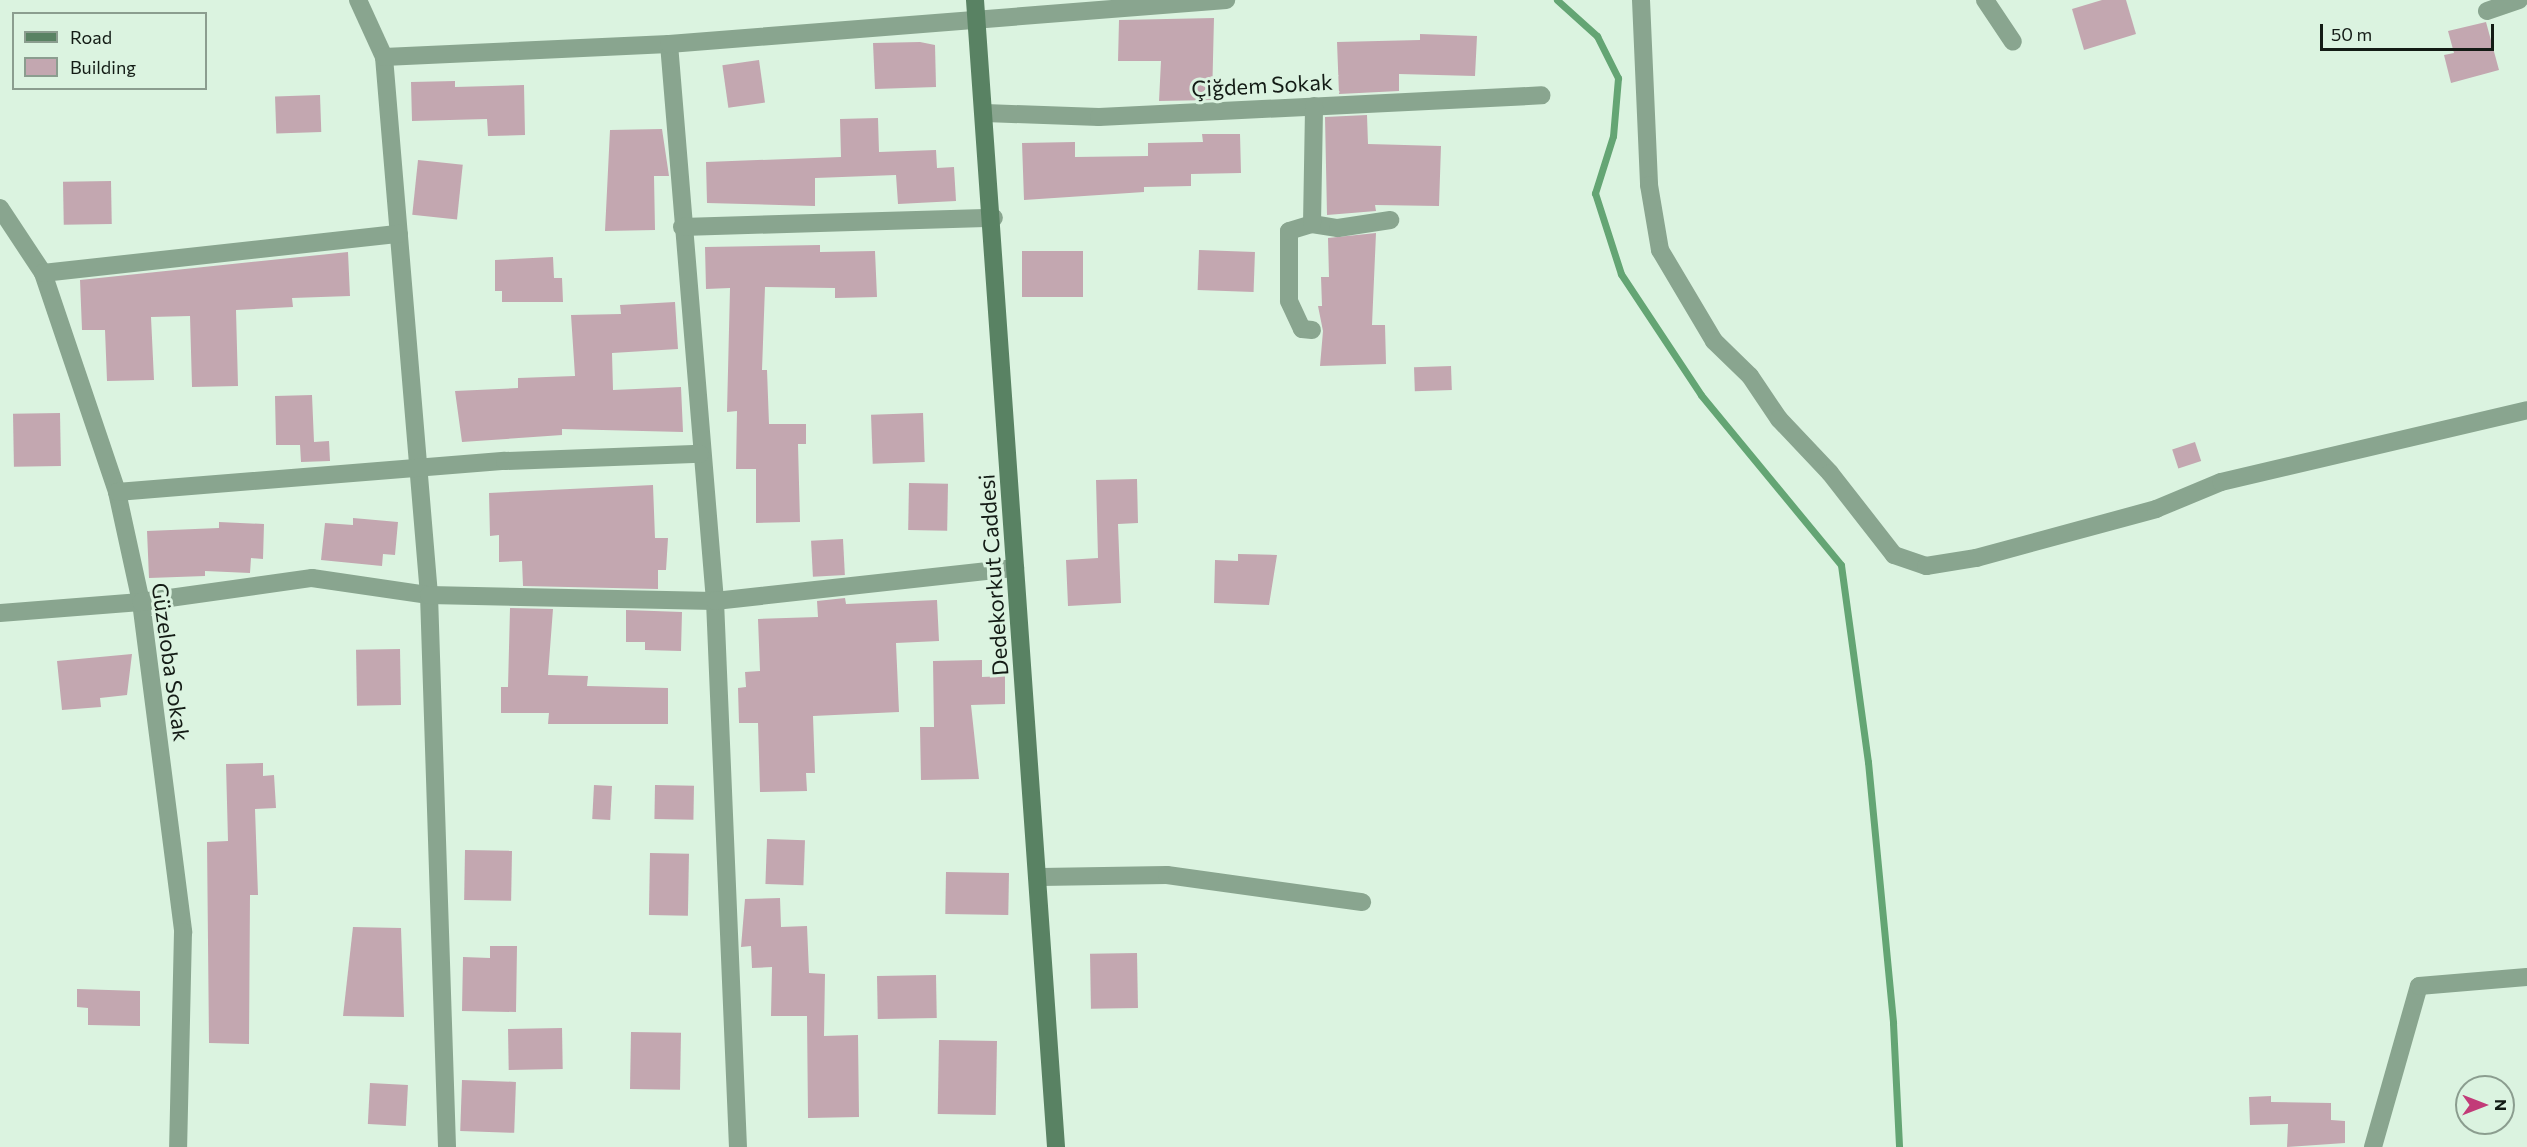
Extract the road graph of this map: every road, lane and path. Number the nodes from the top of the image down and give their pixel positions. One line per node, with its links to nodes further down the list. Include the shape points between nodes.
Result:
1 (358, 0): 11 (street)
2 (975, 0): 8 (street, Dedekorkut Caddesi)
3 (1226, 0): 8 (street)
4 (1641, 0): 23 (street, via 1648,185 1660,250 1714,341 1750,376 1779,419 1830,473 1894,555 1926,566 1976,558 2156,509 2221,483)
5 (1985, 0): 9 (street)
6 (2519, 0): 7 (street)
7 (2487, 12)
8 (976, 22): 10 (street); 14 (street, Dedekorkut Caddesi)
9 (2013, 42)
10 (669, 44): 11 (street); 19 (street)
11 (384, 57): 20 (street)
12 (1541, 96): 13 (street, Çiğdem Sokak)
13 (1314, 106): 14 (street, Çiğdem Sokak, via 1099,117); 18 (street)
14 (986, 113): 16 (street, Dedekorkut Caddesi)
15 (0, 208): 21 (street, Güzeloba Sokak)
16 (994, 218): 19 (street); 27 (street, Dedekorkut Caddesi)
17 (1390, 220): 18 (street, via 1338,228)
18 (1312, 224): 22 (street, via 1289,231 1289,301 1302,329)
19 (682, 226): 24 (street)
20 (399, 234): 21 (street); 25 (street)
21 (43, 273): 26 (street, Güzeloba Sokak)
22 (1312, 330)
23 (2527, 410)
24 (700, 454): 25 (street); 29 (street)
25 (418, 467): 26 (street); 28 (street)
26 (117, 492): 30 (street, Güzeloba Sokak)
27 (1015, 568): 29 (street); 32 (street, Dedekorkut Caddesi)
28 (429, 595): 29 (street); 30 (street, via 312,578); 36 (street)
29 (715, 601): 37 (street)
30 (141, 602): 31 (street); 35 (street, Güzeloba Sokak, via 183,932)
31 (0, 613)
32 (1040, 877): 33 (street, via 1167,875); 38 (street, Dedekorkut Caddesi)
33 (1362, 902)
34 (2527, 977): 39 (street, via 2419,986)
35 (177, 1147)
36 (447, 1147)
37 (738, 1147)
38 (1056, 1147)
39 (2373, 1147)

